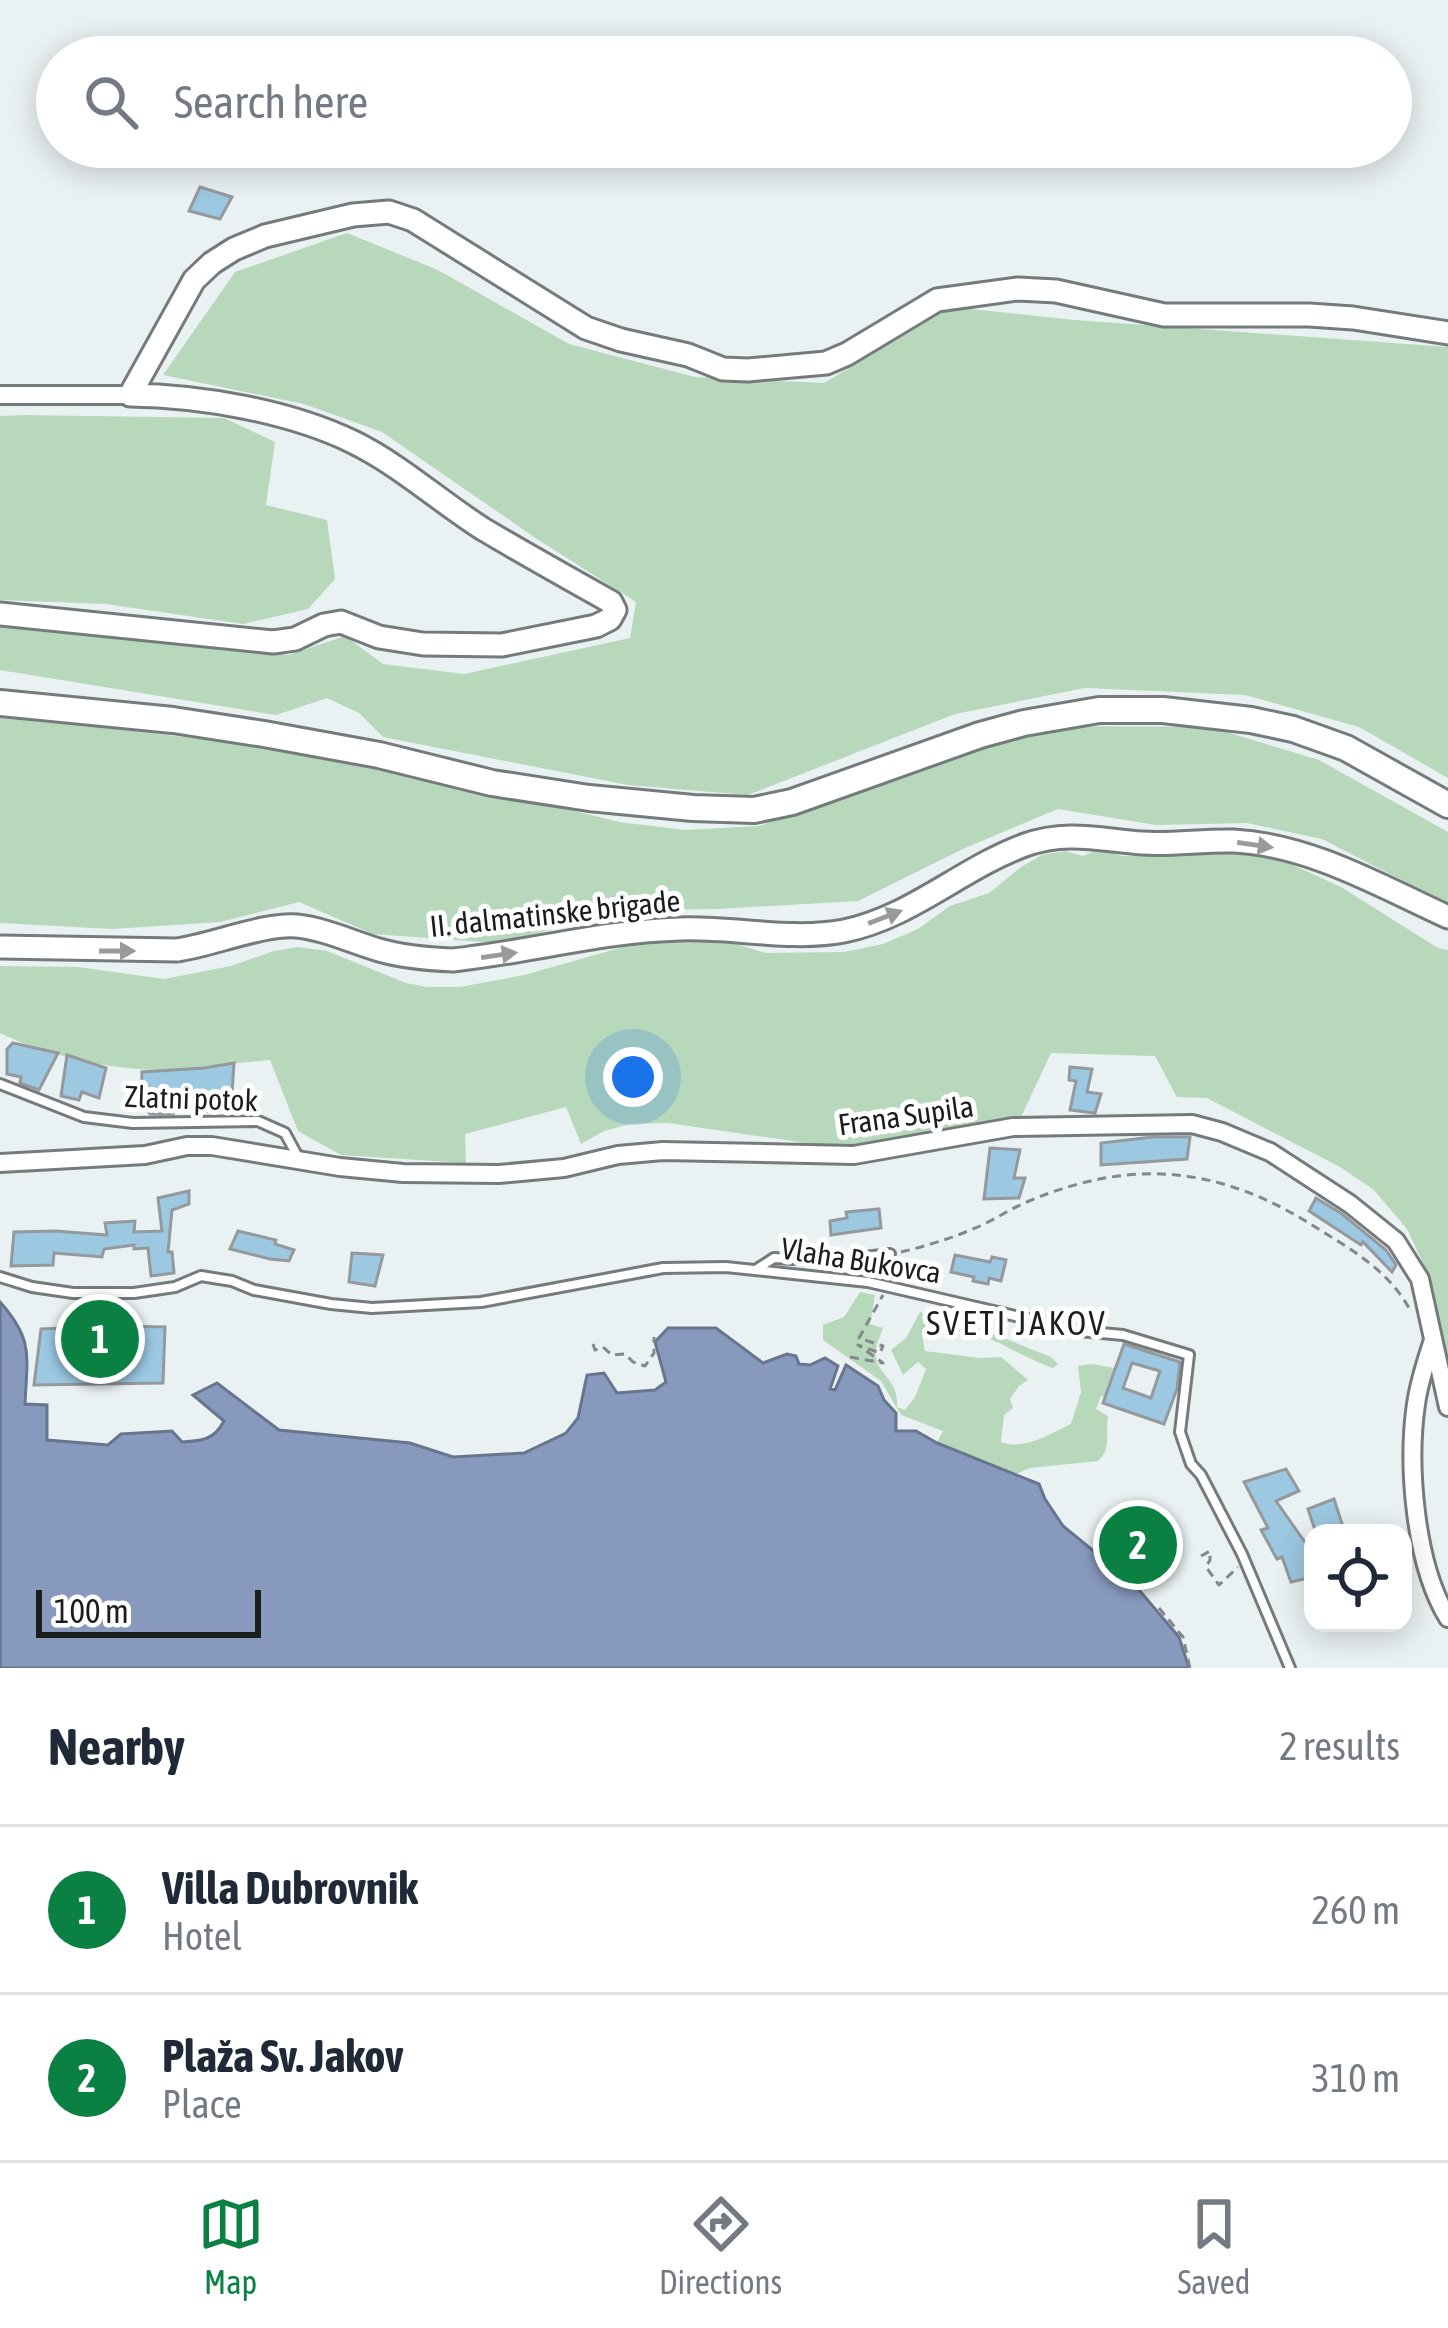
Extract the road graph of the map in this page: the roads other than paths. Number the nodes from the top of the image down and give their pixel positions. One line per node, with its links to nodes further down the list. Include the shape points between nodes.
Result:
1 (1448, 333): 3 (street, via 1309,315 1164,315 1018,289 937,300 826,363 724,369 586,328 389,212 266,236 212,263 194,280)
2 (0, 395): 3 (street)
3 (130, 395): 4 (street, via 283,417 348,440 615,610 596,626 502,645 423,644 341,622 273,642)
4 (0, 614)
5 (2, 698): 6 (main road, via 265,734 589,798 754,810 1024,723 1163,710 1293,729 1346,748)
6 (1448, 805)
7 (1448, 917): 8 (street, II. dalmatinske brigade, one-way to 7, via 177,950 296,926 384,952 454,960 675,928 842,931 1054,836 1275,847)
8 (0, 947)
9 (0, 1084): 10 (lane, Zlatni potok, via 84,1117 258,1121 285,1133)
10 (298, 1158): 11 (street, Frana Supila, via 187,1146); 15 (street, Frana Supila, via 403,1173 499,1174 663,1151 854,1155 1013,1127 1192,1124 1270,1152 1396,1241 1420,1279)
11 (0, 1163)
12 (890, 1254): 13 (lane, Vlaha Bukovca, via 774,1258)
13 (756, 1269): 14 (lane, Vlaha Bukovca, via 663,1268 482,1303 373,1307 201,1276 134,1293 73,1293); 18 (lane, Vlaha Bukovca, via 868,1282 1189,1355 1180,1432)
14 (0, 1277)
15 (1432, 1331): 16 (street, Frana Supila); 17 (street, via 1412,1443 1423,1558)
16 (1448, 1407)
17 (1448, 1618)
18 (1290, 1668)

